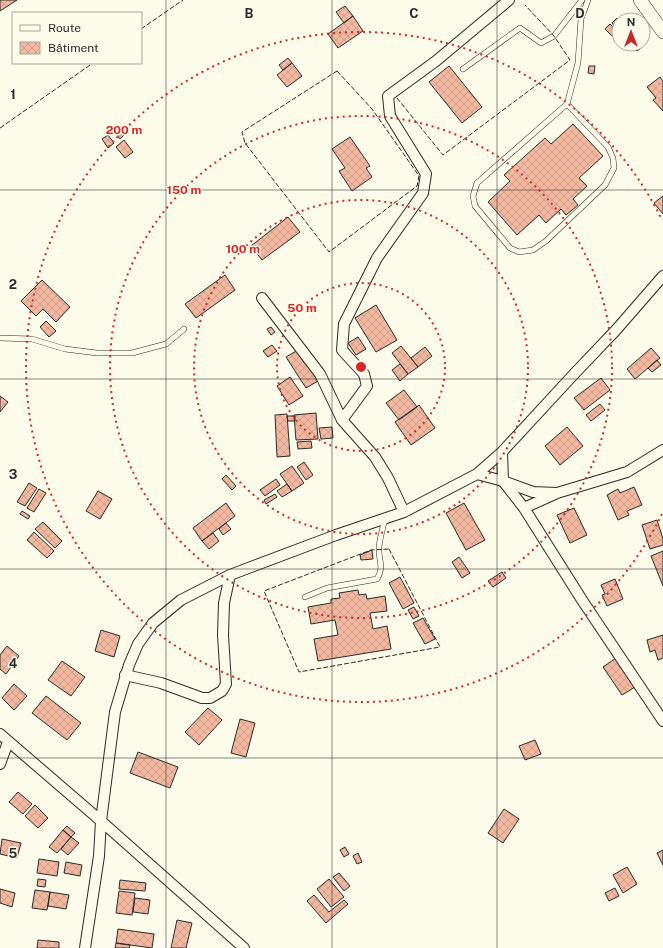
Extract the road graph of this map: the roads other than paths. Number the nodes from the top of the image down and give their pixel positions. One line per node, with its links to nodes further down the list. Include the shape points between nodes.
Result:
1 (509, 0): 12 (street, via 388,96 390,116 426,174 423,194 377,258 344,324 342,350 364,374 367,386)
2 (582, 0): 6 (lane, via 554,36 541,43 520,28)
3 (588, 0): 7 (lane, via 582,19 578,63)
4 (640, 0): 5 (street)
5 (663, 32)
6 (463, 69)
7 (567, 104): 7 (lane, via 608,147 614,168 605,185 546,241 533,250 519,252 510,248 475,206 473,196 477,183)
8 (663, 276): 14 (street)
9 (262, 298): 12 (street, via 320,374)
10 (184, 329): 11 (lane, via 166,344 132,353 97,353 65,349 32,339)
11 (0, 338)
12 (342, 420): 19 (street, via 375,456)
13 (663, 450): 17 (street, via 627,472)
14 (502, 452): 15 (street); 16 (street)
15 (477, 474): 16 (street); 19 (street)
16 (503, 481): 17 (street, via 533,492); 18 (street)
17 (558, 493): 18 (street)
18 (524, 508): 24 (street)
19 (404, 512): 20 (street)
20 (385, 518): 21 (street); 22 (lane, via 379,550 382,571 377,579 327,588)
21 (230, 575): 23 (street, via 181,600 153,623 138,644); 23 (street, via 224,603 226,684 222,691 210,698 202,698 161,683)
22 (305, 597)
23 (125, 675): 28 (street, via 115,712)
24 (663, 721)
25 (0, 734): 26 (street)
26 (8, 742): 27 (street); 28 (street)
27 (0, 764)
28 (101, 821): 29 (street, via 99,856); 30 (street)
29 (85, 948)
30 (244, 948)

